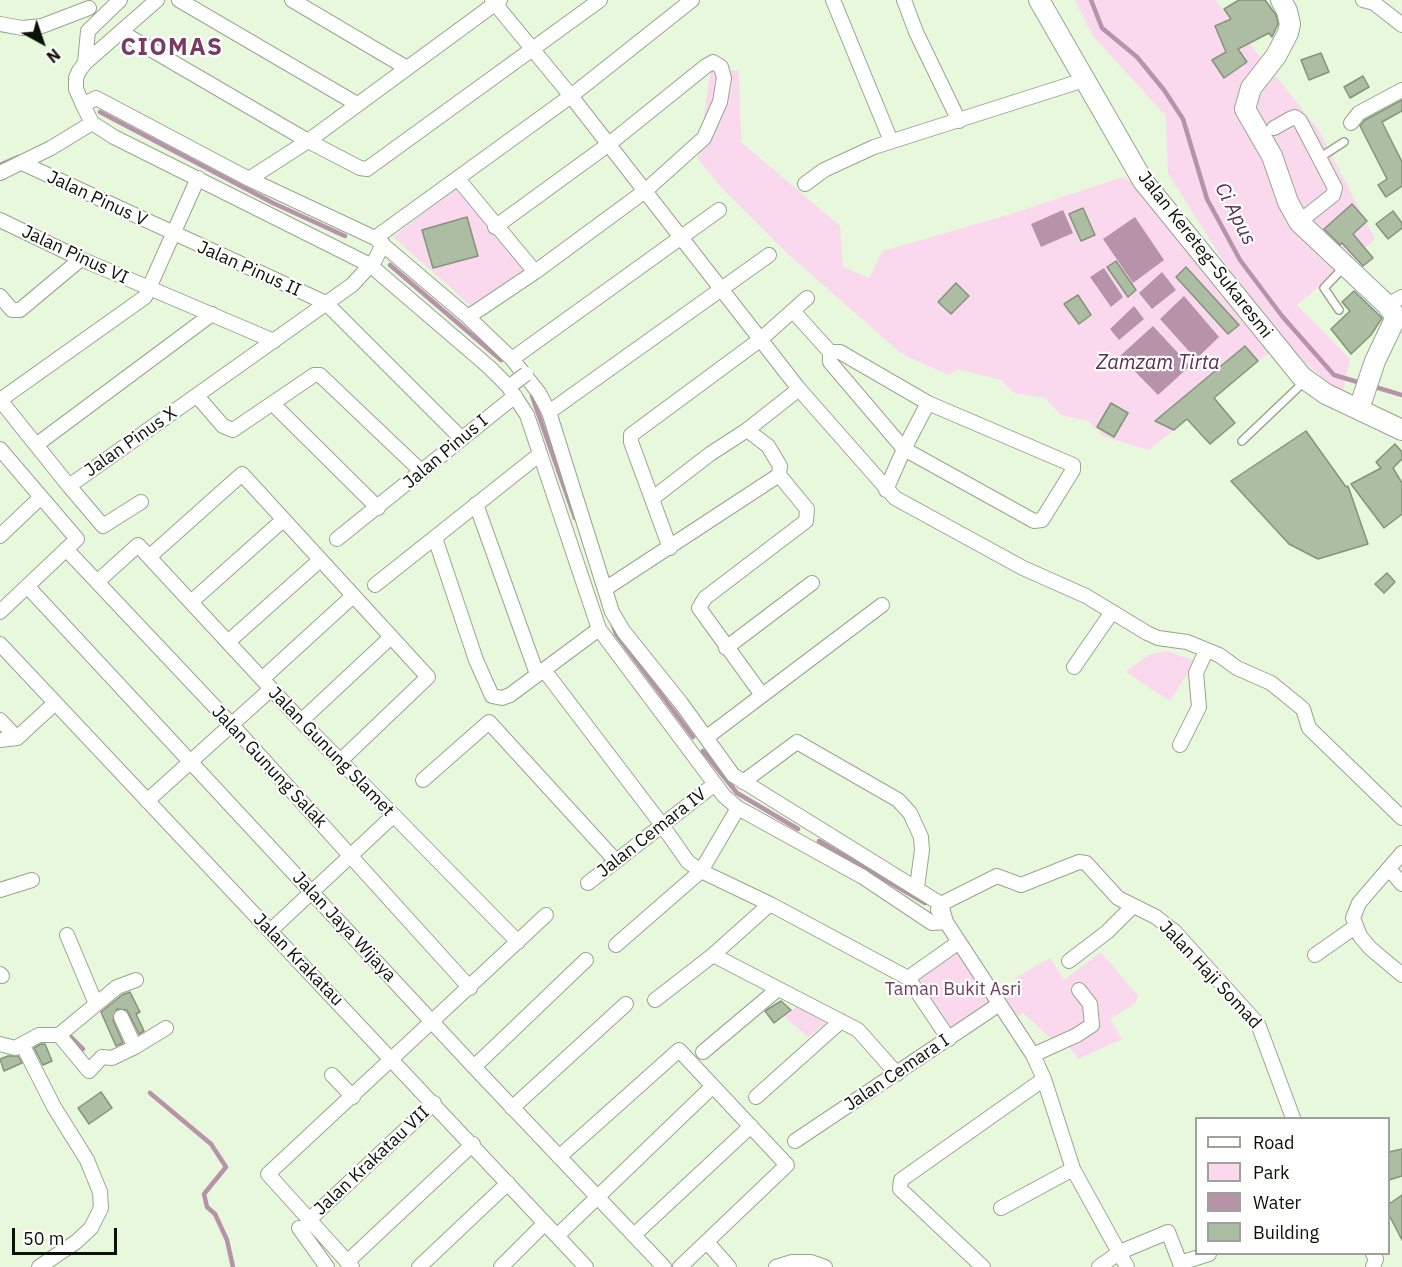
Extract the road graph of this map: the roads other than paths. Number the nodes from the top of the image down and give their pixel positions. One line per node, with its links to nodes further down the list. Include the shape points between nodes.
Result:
1 (120, 0): 14 (street)
2 (157, 0): 17 (street)
3 (178, 0): 24 (street)
4 (292, 0): 20 (street)
5 (600, 0): 18 (street)
6 (692, 0): 23 (street, Jalan Pinus X)
7 (834, 0): 31 (street)
8 (904, 0): 26 (street)
9 (1039, 0): 21 (street, Jalan Kereteg–Sukaresmi)
10 (1281, 0): 44 (street, via 1290,24 1288,33 1276,57 1251,88 1245,109 1272,156)
11 (1364, 0): 16 (street)
12 (496, 1): 18 (street); 20 (street)
13 (84, 4): 14 (street); 15 (street, via 42,26)
14 (104, 15): 19 (street, via 88,31)
15 (0, 24)
16 (1402, 25)
17 (121, 32): 19 (street); 30 (street)
18 (534, 50): 23 (street); 30 (street, via 367,169)
19 (85, 63): 25 (street, via 76,78)
20 (407, 68): 24 (street)
21 (1084, 80): 26 (street); 67 (street, Jalan Kereteg–Sukaresmi, via 1143,181)
22 (1402, 90): 28 (street, via 1359,113)
23 (571, 96): 33 (street); 39 (street, Jalan Pinus X)
24 (357, 104): 30 (street)
25 (83, 105): 27 (street); 38 (street, via 96,98)
26 (959, 121): 31 (street)
27 (92, 123): 35 (street); 37 (street)
28 (1351, 123)
29 (1274, 128): 34 (street, via 1295,117)
30 (308, 141): 38 (street)
31 (891, 141): 40 (street, via 844,160)
32 (1344, 142): 34 (lane)
33 (609, 144): 41 (street); 41 (street, via 706,66 714,62 722,67 720,102 704,138); 45 (street)
34 (1319, 158): 44 (street, via 1335,192)
35 (22, 163): 36 (street); 46 (street, Jalan Pinus V)
36 (0, 173)
37 (198, 178): 46 (street); 48 (street)
38 (249, 179): 48 (street)
39 (458, 179): 45 (street); 48 (street, Jalan Pinus X)
40 (805, 184)
41 (645, 191): 47 (street); 52 (street)
42 (719, 210): 47 (street)
43 (0, 220): 50 (street, Jalan Pinus VI)
44 (1299, 222): 51 (street)
45 (495, 227): 52 (street)
46 (172, 235): 53 (street); 57 (street, Jalan Pinus II)
47 (682, 237): 54 (street); 66 (street)
48 (377, 251): 57 (street, Jalan Pinus X, via 359,279); 62 (street); 68 (street, via 426,310)
49 (769, 255): 54 (street)
50 (81, 259): 53 (street, Jalan Pinus VI); 55 (street, via 20,310 12,310)
51 (1344, 267): 58 (street); 59 (lane, via 1324,288)
52 (535, 272): 62 (street)
53 (150, 289): 61 (street, Jalan Pinus VI); 71 (street, via 128,312)
54 (722, 290): 63 (street); 75 (street)
55 (0, 296)
56 (807, 298): 60 (street)
57 (326, 303): 64 (street, Jalan Pinus X); 78 (street)
58 (1397, 309): 73 (street)
59 (1338, 310)
60 (793, 311): 63 (street); 65 (street)
61 (212, 314): 64 (street, Jalan Pinus VI); 80 (street)
62 (468, 317): 66 (street)
63 (761, 339): 69 (street); 89 (street, via 632,435 630,442)
64 (274, 341): 70 (street, Jalan Pinus X)
65 (830, 352): 72 (street, via 840,352); 81 (street, via 830,362)
66 (512, 359): 68 (street)
67 (1306, 380): 73 (street, Jalan Kereteg–Sukaresmi, via 1326,394); 79 (lane)
68 (517, 382): 75 (street); 78 (street, Jalan Pinus I); 82 (street)
69 (792, 393): 76 (street); 87 (street)
70 (197, 396): 74 (street, via 217,421 233,430); 86 (street, Jalan Pinus X)
71 (0, 400): 80 (street)
72 (928, 403): 81 (street); 81 (street, via 1069,461 1073,470 1047,514 1034,521)
73 (1361, 404): 77 (street, Jalan Kereteg–Sukaresmi)
74 (274, 405): 84 (street, via 314,375 320,375); 92 (street)
75 (549, 412): 105 (street)
76 (747, 430): 85 (street, via 768,446 780,466); 89 (street)
77 (1402, 430)
78 (462, 439): 84 (street, Jalan Pinus I)
79 (1242, 441)
80 (36, 445): 86 (street)
81 (904, 449): 87 (street)
82 (540, 454): 91 (street); 111 (street)
83 (2, 455): 88 (street)
84 (422, 472): 92 (street, Jalan Pinus I)
85 (779, 475): 97 (street); 115 (street, via 807,509 806,521 701,603 699,608)
86 (69, 486): 90 (street, Jalan Pinus X, via 102,526)
87 (886, 490): 110 (street, via 957,533)
88 (41, 497): 94 (street); 98 (street, via 77,539)
89 (653, 498): 97 (street)
90 (141, 502)
91 (476, 504): 95 (street); 118 (street)
92 (378, 508): 96 (street, Jalan Pinus I)
93 (284, 520): 99 (street, via 242,474); 100 (street); 107 (street)
94 (0, 536)
95 (435, 538): 104 (street); 118 (street, via 489,692 502,698)
96 (337, 539)
97 (670, 548): 105 (street)
98 (66, 549): 101 (street, Jalan Gunung Salak); 103 (street)
99 (149, 557): 101 (street, via 138,545); 107 (street, Jalan Gunung Slamet)
100 (320, 560): 106 (street); 113 (street)
101 (97, 582): 124 (street, Jalan Gunung Salak)
102 (812, 584): 115 (street)
103 (27, 585): 109 (street); 130 (street, Jalan Jaya Wijaya)
104 (375, 585)
105 (605, 589): 125 (street, via 624,632)
106 (353, 596): 112 (street); 119 (street)
107 (191, 602): 113 (street, Jalan Gunung Slamet)
108 (882, 605): 120 (street)
109 (0, 612)
110 (1112, 612): 116 (street, via 1158,638 1187,642); 117 (street)
111 (599, 629): 118 (street); 133 (street)
112 (391, 636): 123 (street); 129 (street, via 428,677)
113 (228, 642): 119 (street, Jalan Gunung Slamet)
114 (0, 644): 121 (street, Jalan Krakatau)
115 (726, 648): 120 (street)
116 (1206, 651): 128 (street, via 1196,673 1199,707); 137 (street, via 1288,695 1303,709 1309,728)
117 (1074, 667)
118 (540, 672): 138 (street)
119 (267, 684): 123 (street, Jalan Gunung Slamet); 124 (street)
120 (762, 695): 125 (street)
121 (55, 703): 126 (street); 134 (street, Jalan Krakatau)
122 (0, 720): 126 (street)
123 (302, 721): 129 (street, Jalan Gunung Slamet)
124 (232, 725): 130 (street); 141 (street, Jalan Gunung Salak)
125 (706, 737): 132 (street, via 733,775)
126 (17, 738): 127 (street)
127 (0, 740)
128 (1180, 745)
129 (340, 761): 136 (street, Jalan Gunung Slamet)
130 (191, 762): 134 (street); 150 (street, Jalan Jaya Wijaya)
131 (423, 780): 142 (street, via 489,722)
132 (743, 782): 139 (street); 148 (street, via 797,742 898,800 910,813 921,837)
133 (715, 783): 135 (street); 138 (street, Jalan Cemara IV)
134 (147, 801): 157 (street, Jalan Krakatau)
135 (738, 808): 139 (street); 144 (street)
136 (393, 816): 141 (street); 159 (street, Jalan Gunung Slamet)
137 (1402, 818)
138 (662, 825): 142 (street, Jalan Cemara IV); 144 (street, via 688,862)
139 (806, 833): 148 (street); 155 (street, via 863,877)
140 (1402, 853): 143 (street)
141 (350, 855): 150 (street); 169 (street, Jalan Gunung Salak)
142 (616, 861): 146 (street, Jalan Cemara IV)
143 (1389, 869): 147 (street); 156 (street, via 1355,909)
144 (701, 871): 152 (street); 161 (street)
145 (32, 880): 149 (street)
146 (588, 883)
147 (1402, 884)
148 (917, 887): 151 (street)
149 (0, 890)
150 (312, 892): 157 (street); 178 (street, Jalan Jaya Wijaya)
151 (942, 903): 153 (street, Jalan Haji Somad, via 997,876 1026,885 1079,862 1093,868 1118,898); 155 (street)
152 (770, 904): 162 (street); 167 (street)
153 (1133, 906): 165 (street); 197 (street, Jalan Haji Somad, via 1156,917 1174,932 1258,1024)
154 (546, 915): 159 (street)
155 (939, 922): 160 (street)
156 (1355, 927): 163 (street); 166 (street, via 1370,948)
157 (270, 931): 187 (street, Jalan Krakatau)
158 (67, 935): 173 (street)
159 (518, 942): 169 (street)
160 (959, 942): 167 (street); 175 (street)
161 (616, 945)
162 (713, 955): 170 (street); 172 (street)
163 (1316, 955)
164 (586, 960): 188 (street)
165 (1069, 961)
166 (1402, 975)
167 (909, 978): 181 (street)
168 (136, 980): 173 (street, via 117,987)
169 (470, 988): 178 (street)
170 (778, 989): 177 (street); 185 (street)
171 (1078, 990): 186 (street, via 1090,1004 1092,1025)
172 (655, 1000)
173 (96, 1004): 180 (street)
174 (626, 1004): 196 (street)
175 (998, 1005): 181 (street, Jalan Cemara I); 186 (street)
176 (121, 1017): 184 (street)
177 (841, 1021): 189 (street, via 858,1030); 194 (street)
178 (433, 1023): 187 (street); 188 (street, Jalan Jaya Wijaya)
179 (166, 1028): 184 (street)
180 (60, 1035): 183 (street, via 39,1035); 184 (street, via 89,1071 102,1057 112,1058)
181 (949, 1039): 189 (street, Jalan Cemara I)
182 (0, 1044): 183 (street, via 11,1049)
183 (22, 1044): 214 (street, via 87,1160 100,1192 101,1208 84,1236)
184 (135, 1047)
185 (703, 1052)
186 (1033, 1055): 191 (street)
187 (394, 1060): 193 (street); 195 (street, Jalan Krakatau)
188 (474, 1067): 196 (street, Jalan Jaya Wijaya)
189 (897, 1074): 199 (street, Jalan Cemara I)
190 (332, 1075): 193 (street)
191 (1044, 1079): 202 (street); 224 (street, via 901,1180 900,1189)
192 (713, 1086): 198 (street); 201 (street, via 679,1050); 204 (street)
193 (353, 1097): 207 (street, via 268,1174)
194 (756, 1097)
195 (434, 1103): 200 (street, Jalan Krakatau); 207 (street, Jalan Krakatau VII)
196 (512, 1108): 201 (street, Jalan Jaya Wijaya)
197 (1292, 1117)
198 (751, 1126): 208 (street); 210 (street, via 787,1165)
199 (795, 1141)
200 (473, 1144): 203 (street, Jalan Krakatau); 213 (street)
201 (559, 1157): 204 (street, Jalan Jaya Wijaya)
202 (1073, 1169): 205 (street); 211 (street)
203 (508, 1183): 206 (street, Jalan Krakatau); 216 (street)
204 (598, 1197): 208 (street, Jalan Jaya Wijaya); 209 (street)
205 (1001, 1208)
206 (545, 1223): 209 (street, Jalan Krakatau); 217 (street)
207 (304, 1224): 213 (street); 215 (street)
208 (634, 1235): 219 (street, Jalan Jaya Wijaya)
209 (557, 1236): 218 (street, Jalan Krakatau)
210 (707, 1242): 220 (street); 221 (street)
211 (1119, 1252): 212 (street, via 1168,1232 1180,1263); 225 (street); 226 (street)
212 (1206, 1255)
213 (350, 1264)
214 (39, 1267)
215 (327, 1267)
216 (419, 1267)
217 (501, 1267)
218 (585, 1267)
219 (664, 1267)
220 (680, 1267)
221 (729, 1267)
222 (776, 1267): 223 (street, via 811,1262)
223 (825, 1267)
224 (983, 1267)
225 (1099, 1267)
226 (1127, 1267)

